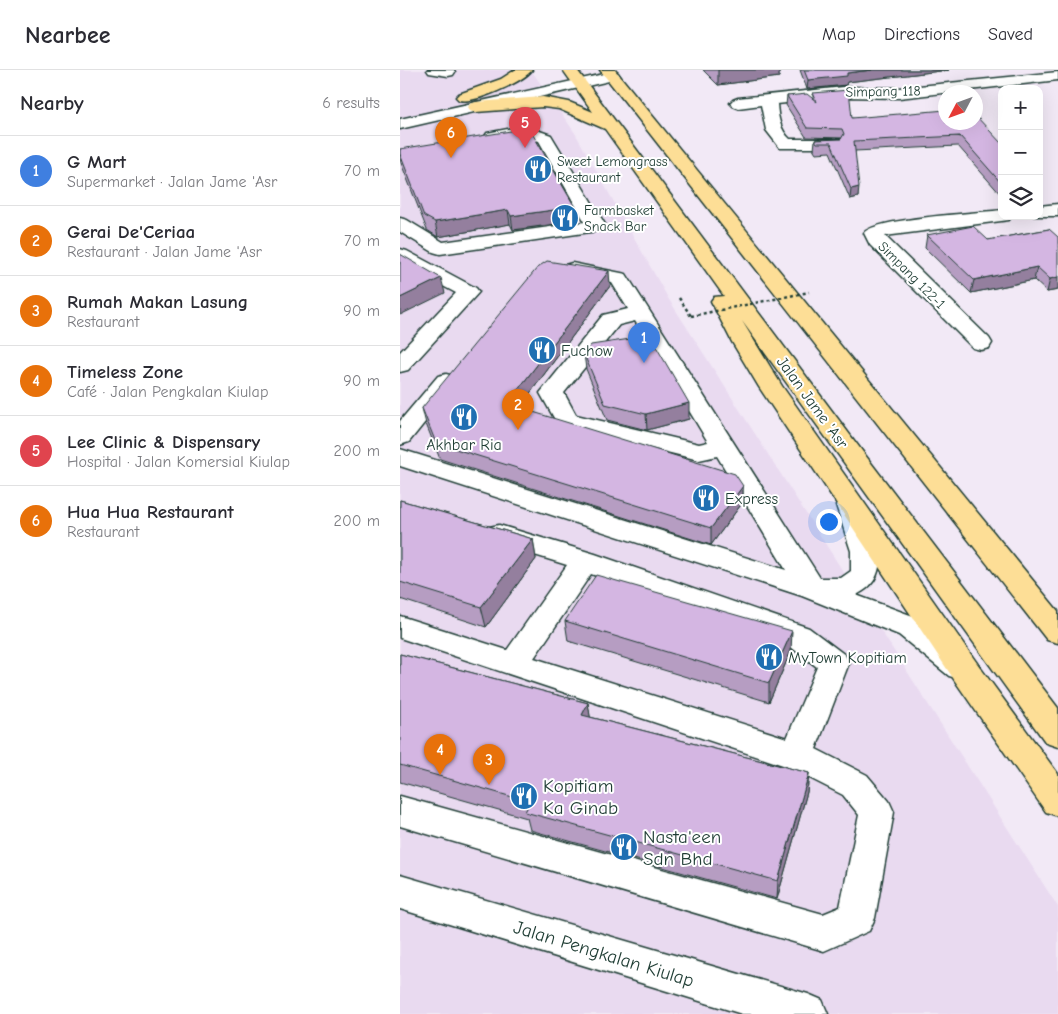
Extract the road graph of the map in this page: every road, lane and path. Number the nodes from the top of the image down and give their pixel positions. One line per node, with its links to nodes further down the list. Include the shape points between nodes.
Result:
1 (525, 70): 6 (main road)
2 (610, 73): 3 (street); 35 (main road)
3 (579, 74): 6 (street); 10 (main road, Jalan Jame 'Asr)
4 (1058, 76): 5 (street, Simpang 118, via 899,93 844,92)
5 (769, 101): 7 (street, Simpang 118); 12 (street, via 769,117 780,140 786,144)
6 (470, 102): 8 (street); 9 (street); 10 (main road, via 563,105)
7 (738, 104)
8 (400, 110)
9 (400, 124)
10 (610, 125): 16 (main road, Jalan Jame 'Asr)
11 (478, 138): 18 (street, via 517,132 532,132 545,138 597,226)
12 (834, 143)
13 (1058, 210): 14 (street)
14 (1043, 212)
15 (998, 216): 24 (street, Simpang 122-1, via 888,228 874,233 877,241)
16 (680, 222): 30 (main road, via 743,342); 38 (main road, Jalan Jame 'Asr)
17 (400, 224): 18 (street)
18 (440, 248): 19 (street)
19 (407, 259): 25 (street, via 469,292)
20 (550, 268): 23 (street, via 558,266 618,278)
21 (809, 292): 22 (path, bridge, via 691,316)
22 (679, 298)
23 (639, 313): 28 (street); 28 (street, via 611,320 552,393 567,420 699,452)
24 (982, 343)
25 (402, 358)
26 (456, 369): 27 (street)
27 (400, 437)
28 (724, 446): 33 (street)
29 (400, 457): 33 (street)
30 (847, 499): 33 (street, via 865,550 866,574 860,582 847,587); 37 (main road)
31 (474, 526): 32 (street)
32 (585, 561): 36 (street); 39 (street, via 798,636 834,663)
33 (812, 589): 37 (street, via 910,628)
34 (400, 627): 36 (street)
35 (1058, 632)
36 (514, 664): 39 (street)
37 (966, 672): 40 (main road)
38 (1058, 733)
39 (797, 755): 41 (street, via 855,785 877,812 856,918 824,933)
40 (1058, 801)
41 (400, 811)
42 (400, 892): 43 (street, Jalan Pengkalan Kiulap)
43 (808, 1014)

